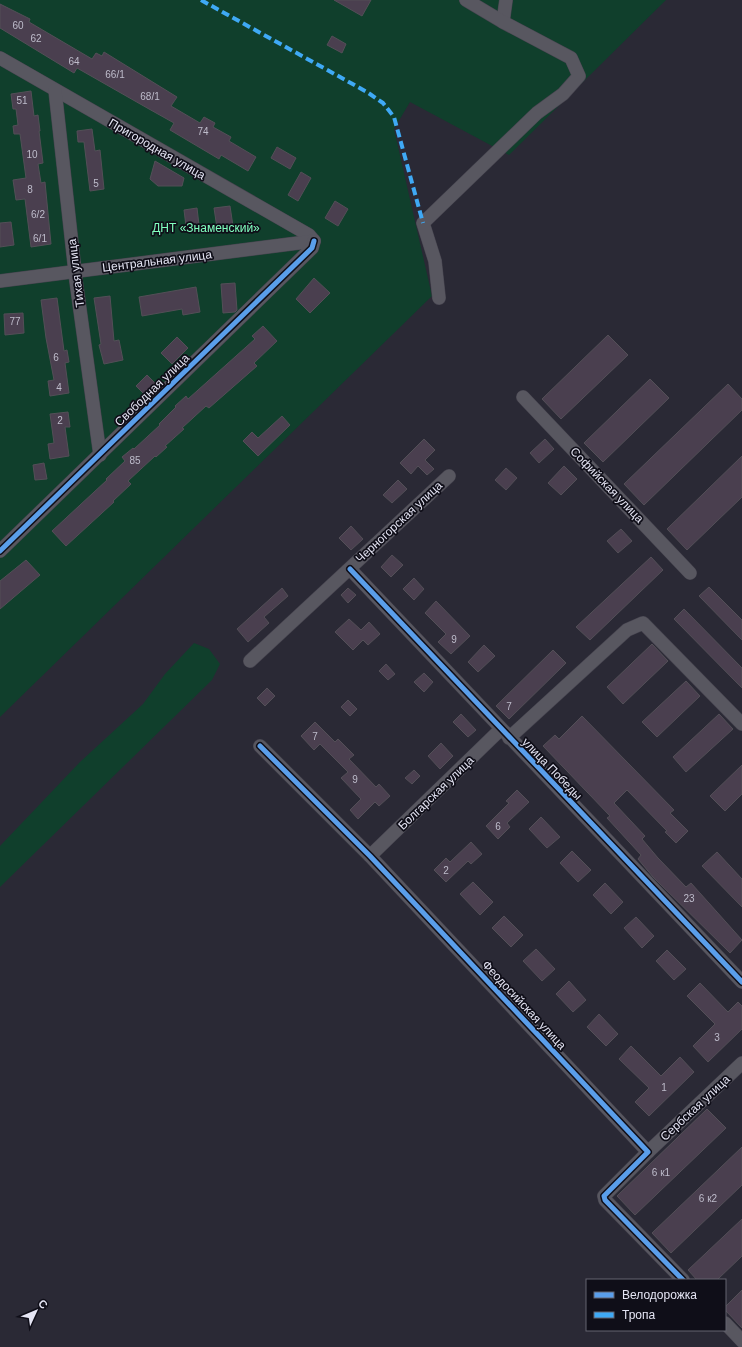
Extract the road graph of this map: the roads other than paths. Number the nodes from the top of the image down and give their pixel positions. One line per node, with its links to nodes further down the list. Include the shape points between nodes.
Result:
1 (466, 0): 3 (street)
2 (506, 0): 3 (street)
3 (503, 22): 9 (street, via 571,58 579,76 563,94 537,113 423,223 436,261)
4 (0, 58): 5 (street, Пригородная улица)
5 (55, 90): 6 (street, Пригородная улица); 7 (street, Тихая улица)
6 (314, 240): 7 (street, Центральная улица); 11 (street, Свободная улица, via 312,248)
7 (75, 272): 8 (street, Центральная улица); 11 (street, Тихая улица)
8 (0, 281)
9 (439, 298)
10 (523, 397): 15 (street, Софийская улица)
11 (100, 455): 13 (street, Свободная улица)
12 (449, 476): 14 (street, Черногорская улица)
13 (0, 551)
14 (350, 569): 16 (street, Черногорская улица); 18 (street, улица Победы)
15 (690, 573)
16 (250, 661)
17 (739, 721): 18 (street, Болгарская улица, via 643,623 627,630)
18 (505, 734): 20 (street, Болгарская улица); 21 (street, улица Победы)
19 (260, 746): 20 (street, Феодосийская улица)
20 (370, 856): 23 (street, Феодосийская улица)
21 (742, 982)
22 (742, 1063): 23 (street, Сербская улица)
23 (648, 1152): 24 (street, via 606,1192 605,1200)
24 (682, 1279)
25 (726, 1324): 26 (street)
26 (742, 1341)

